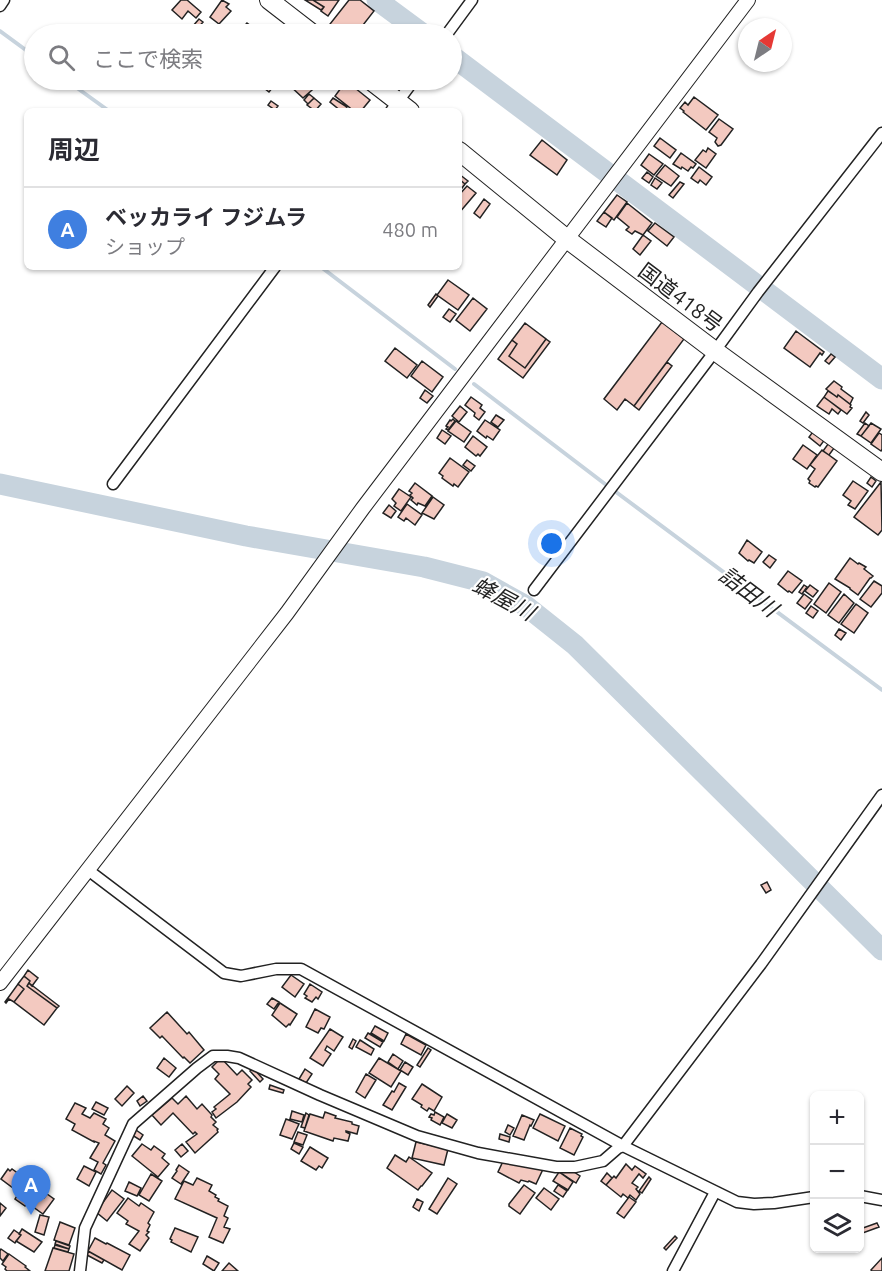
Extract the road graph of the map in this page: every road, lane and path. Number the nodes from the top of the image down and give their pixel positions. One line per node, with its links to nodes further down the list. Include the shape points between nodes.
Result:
1 (4, 0): 5 (street)
2 (269, 0): 6 (highway)
3 (472, 0): 7 (street)
4 (748, 0): 13 (street)
5 (0, 6)
6 (300, 24)
7 (454, 24)
8 (381, 90): 10 (highway)
9 (409, 90): 10 (street)
10 (400, 108)
11 (882, 133): 15 (street)
12 (462, 153): 13 (highway, 国道418号)
13 (567, 239): 15 (highway, 国道418号); 20 (street, via 287,613)
14 (273, 270): 17 (street)
15 (715, 351): 16 (highway, 国道418号); 18 (street)
16 (882, 472)
17 (113, 484)
18 (534, 590)
19 (882, 795): 22 (street)
20 (88, 870): 21 (street); 22 (street, via 224,973 242,976 301,969)
21 (0, 983)
22 (623, 1146): 23 (street); 27 (street, via 603,1161 575,1167 478,1153 417,1136 239,1058 213,1056 133,1124 85,1228)
23 (715, 1192): 25 (street, via 737,1202 754,1204); 28 (street)
24 (864, 1197): 26 (street)
25 (810, 1198)
26 (882, 1200)
27 (80, 1271)
28 (674, 1271)

